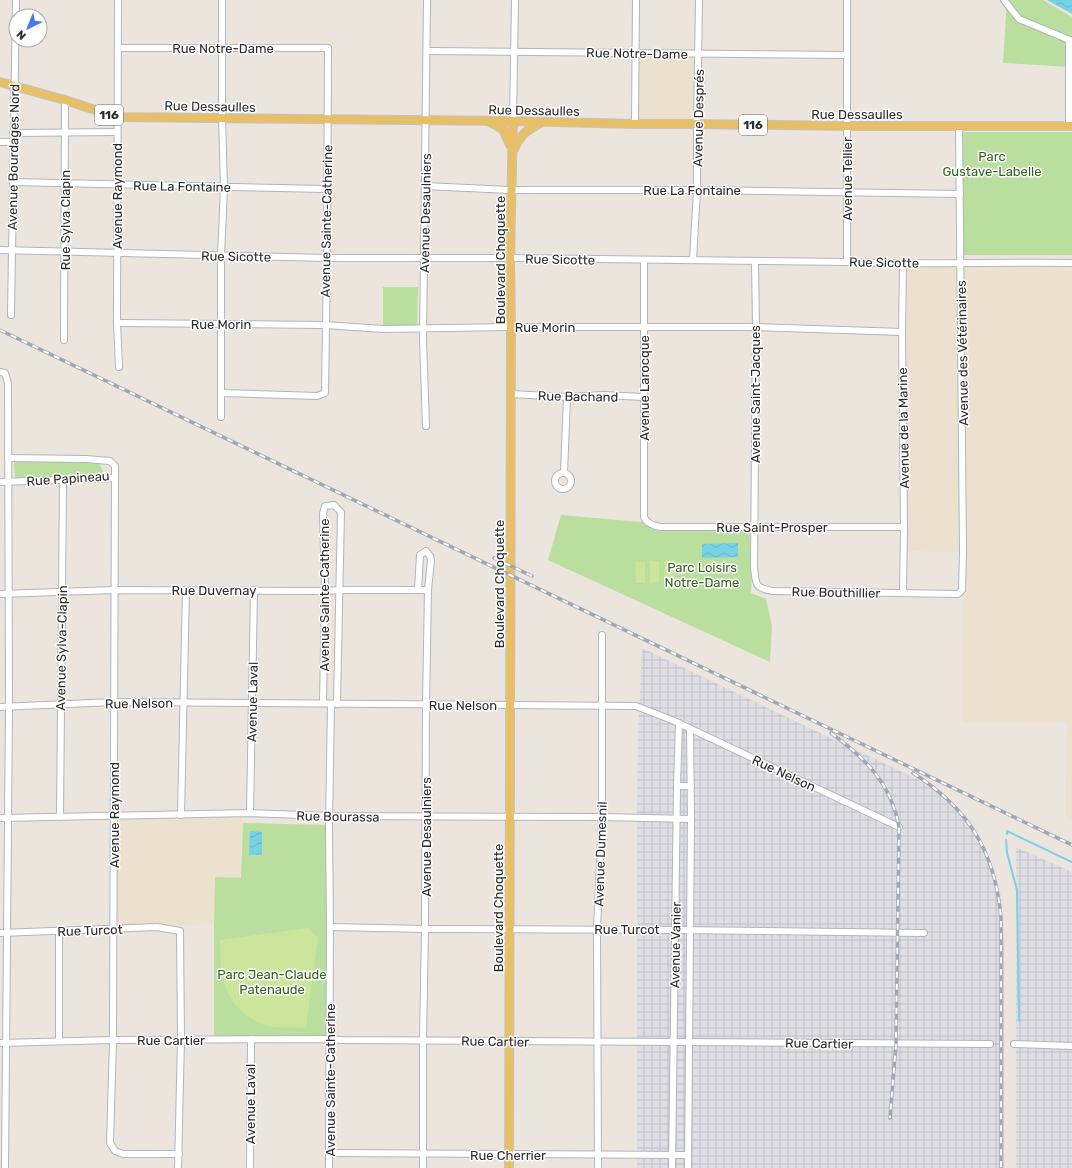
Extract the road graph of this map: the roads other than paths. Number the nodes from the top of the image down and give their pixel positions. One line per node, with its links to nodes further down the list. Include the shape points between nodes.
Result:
1 (16, 0): 20 (street, Avenue Bourdages Nord)
2 (118, 0): 11 (street, Avenue Raymond)
3 (222, 0): 12 (street)
4 (427, 0): 14 (street, Avenue Desaulniers)
5 (515, 0): 15 (street, Boulevard Choquette)
6 (636, 0): 16 (street)
7 (699, 0): 17 (street, Avenue Després)
8 (847, 0): 18 (street, Avenue Tellier)
9 (1004, 0): 10 (street, via 1019,20)
10 (1070, 41): 33 (street)
11 (118, 48): 12 (street, Rue Notre-Dame); 22 (street, Avenue Raymond)
12 (221, 48): 13 (street, Rue Notre-Dame); 23 (street)
13 (328, 48): 24 (street, Avenue Sainte-Catherine)
14 (427, 51): 15 (street, Rue Notre-Dame); 25 (street, Avenue Desaulniers)
15 (514, 52): 16 (street, Rue Notre-Dame); 27 (street, Boulevard Choquette)
16 (636, 53): 17 (street, Rue Notre-Dame); 29 (street)
17 (698, 54): 18 (street, Rue Notre-Dame); 30 (street, Avenue Després)
18 (847, 55): 31 (street, Avenue Tellier)
19 (0, 82): 20 (main road, Rue Dessaulles / 116)
20 (14, 87): 21 (main road, Rue Dessaulles / 116); 35 (street, Avenue Bourdages Nord)
21 (65, 100): 22 (main road, Rue Dessaulles / 116); 36 (street, Rue Sylva Clapin)
22 (117, 117): 23 (main road, Rue Dessaulles / 116); 34 (street, Avenue Raymond)
23 (222, 118): 24 (main road, Rue Dessaulles / 116); 44 (street)
24 (328, 119): 25 (main road, Rue Dessaulles / 116); 45 (street, Avenue Sainte-Catherine)
25 (426, 120): 26 (main road, Rue Dessaulles / 116); 43 (street, Avenue Desaulniers)
26 (486, 121): 27 (main road, Rue Dessaulles / 116); 39 (main road, via 503,129)
27 (513, 121): 28 (main road, Rue Dessaulles / 116); 39 (main road, Boulevard Choquette)
28 (542, 122): 29 (main road, Rue Dessaulles / 116); 39 (main road, via 526,130)
29 (635, 124): 30 (main road, Rue Dessaulles / 116)
30 (697, 124): 31 (main road, Rue Dessaulles / 116); 47 (street, Avenue Després)
31 (847, 126): 32 (main road, Rue Dessaulles / 116); 48 (street, Avenue Tellier)
32 (959, 126): 33 (main road, Rue Dessaulles / 116); 49 (street, Avenue des Vétérinaires)
33 (1071, 126)
34 (117, 132): 36 (street); 42 (street, Avenue Raymond)
35 (13, 133): 36 (street); 38 (street, Avenue Bourdages Nord)
36 (65, 133): 41 (street, Rue Sylva Clapin)
37 (0, 142): 38 (street)
38 (13, 142): 40 (street, Avenue Bourdages Nord)
39 (512, 152): 46 (main road, Boulevard Choquette)
40 (13, 182): 41 (street, Rue La Fontaine); 51 (street, Avenue Bourdages Nord)
41 (65, 183): 42 (street, Rue La Fontaine); 52 (street, Rue Sylva Clapin)
42 (117, 184): 44 (street, Rue La Fontaine); 53 (street, Avenue Raymond)
43 (425, 186): 46 (street, Rue La Fontaine); 56 (street, Avenue Desaulniers)
44 (224, 187): 45 (street, Rue La Fontaine); 54 (street)
45 (326, 189): 55 (street, Avenue Sainte-Catherine)
46 (512, 190): 47 (street, Rue La Fontaine); 57 (main road, Boulevard Choquette)
47 (697, 190): 48 (street, Rue La Fontaine); 59 (street, Avenue Després)
48 (847, 192): 49 (street, Rue La Fontaine); 61 (street, Avenue Tellier)
49 (960, 194): 62 (street, Avenue des Vétérinaires)
50 (0, 250): 51 (street, Rue Sicotte)
51 (12, 250): 52 (street, Rue Sicotte); 65 (street, Avenue Bourdages Nord)
52 (64, 251): 53 (street, Rue Sicotte); 74 (street, Rue Sylva Clapin)
53 (117, 253): 54 (street, Rue Sicotte); 66 (street, Avenue Raymond)
54 (221, 256): 55 (street, Rue Sicotte); 67 (street)
55 (327, 258): 56 (street, Rue Sicotte); 68 (street, Avenue Sainte-Catherine)
56 (424, 258): 57 (street, Rue Sicotte); 72 (street, Avenue Desaulniers)
57 (510, 258): 58 (street, Rue Sicotte); 69 (main road, Boulevard Choquette)
58 (644, 260): 59 (street, Rue Sicotte); 70 (street, Avenue Larocque)
59 (693, 260): 60 (street, Rue Sicotte)
60 (754, 261): 61 (street, Rue Sicotte); 71 (street, Avenue Saint-Jacques)
61 (847, 262): 64 (street, Rue Sicotte)
62 (960, 262): 63 (street, Rue Sicotte); 64 (street, Rue Sicotte); 92 (street, Avenue des Vétérinaires)
63 (1072, 263)
64 (903, 264): 73 (street, Avenue de la Marine)
65 (11, 314)
66 (117, 323): 67 (street, Rue Morin); 75 (street, Avenue Raymond)
67 (221, 324): 68 (street, Rue Morin); 77 (street)
68 (325, 325): 72 (street, Rue Morin); 77 (street, Avenue Sainte-Catherine, via 324,393 317,396)
69 (511, 327): 70 (street, Rue Morin); 72 (street, Rue Morin); 78 (main road, Boulevard Choquette)
70 (645, 327): 71 (street, Rue Morin); 80 (street, Avenue Larocque)
71 (756, 327): 73 (street, Rue Morin); 91 (street, Avenue Saint-Jacques)
72 (424, 330): 82 (street, Avenue Desaulniers)
73 (902, 332): 90 (street, Avenue de la Marine)
74 (64, 340)
75 (119, 367)
76 (2, 373): 83 (street, via 8,383)
77 (222, 392): 81 (street)
78 (511, 394): 79 (street, Rue Bachand); 112 (main road, Boulevard Choquette)
79 (567, 397): 80 (street, Rue Bachand); 84 (street)
80 (644, 397): 89 (street, Avenue Larocque)
81 (221, 417)
82 (426, 426)
83 (8, 458): 85 (street, Rue Papineau, via 110,461 115,466); 88 (street)
84 (564, 473)
85 (115, 478): 86 (street, Rue Papineau); 93 (street, Avenue Raymond)
86 (63, 480): 88 (street, Rue Papineau); 100 (street, Avenue Sylva-Clapin)
87 (0, 482): 88 (street, Rue Papineau)
88 (9, 482): 103 (street)
89 (644, 517): 91 (street, Rue Saint-Prosper, via 651,525 661,527)
90 (904, 527): 91 (street, Rue Saint-Prosper); 101 (street, Avenue de la Marine)
91 (754, 528): 101 (street, Rue Bouthillier, via 756,584 762,590)
92 (963, 580): 101 (street, Rue Bouthillier, via 962,590 958,594)
93 (115, 590): 94 (street, Rue Duvernay); 100 (street, Rue Duvernay); 105 (street, Avenue Raymond)
94 (186, 590): 95 (street, Rue Duvernay); 106 (street)
95 (254, 590): 99 (street, Rue Duvernay); 107 (street, Avenue Laval)
96 (340, 590): 97 (street, Rue Duvernay); 99 (street, Rue Duvernay); 99 (street, Avenue Sainte-Catherine, via 341,512 334,505 325,506 323,514); 110 (street, Avenue Sainte-Catherine)
97 (418, 590): 98 (street, Rue Duvernay); 98 (street, Avenue Desaulniers, via 420,555 426,551 431,560)
98 (428, 590): 111 (street, Avenue Desaulniers)
99 (325, 591): 108 (street, Avenue Sainte-Catherine)
100 (62, 592): 103 (street, Rue Duvernay); 109 (street, Avenue Sylva-Clapin)
101 (903, 593)
102 (0, 594): 103 (street, Rue Duvernay)
103 (9, 594): 115 (street)
104 (602, 635): 113 (street, Avenue Dumesnil)
105 (114, 702): 106 (street, Rue Nelson); 109 (street, Rue Nelson); 122 (street, Avenue Raymond)
106 (183, 702): 107 (street, Rue Nelson); 121 (street)
107 (252, 703): 108 (street, Rue Nelson); 120 (street, Avenue Laval)
108 (323, 703): 110 (street, Rue Nelson)
109 (61, 704): 115 (street, Rue Nelson); 125 (street, Avenue Sylva-Clapin)
110 (334, 704): 111 (street, Rue Nelson); 123 (street, Avenue Sainte-Catherine)
111 (426, 704): 112 (street, Rue Nelson); 124 (street, Avenue Desaulniers)
112 (511, 705): 113 (street, Rue Nelson); 126 (main road, Boulevard Choquette)
113 (602, 706): 116 (street, Rue Nelson, via 636,706); 127 (street, Avenue Dumesnil)
114 (0, 707): 115 (street, Rue Nelson)
115 (9, 707): 129 (street)
116 (679, 723): 117 (street, Rue Nelson); 118 (street, Avenue Vanier)
117 (690, 729): 119 (street, Avenue Vanier); 132 (street, Rue Nelson)
118 (677, 786): 119 (street); 130 (street, Avenue Vanier)
119 (691, 786): 131 (street, Avenue Vanier)
120 (250, 813): 121 (street, Rue Bourassa); 123 (street, Rue Bourassa)
121 (181, 815): 122 (street, Rue Bourassa)
122 (114, 816): 125 (street, Rue Bourassa); 134 (street, Avenue Raymond)
123 (330, 816): 124 (street, Rue Bourassa); 133 (street, Avenue Sainte-Catherine)
124 (426, 816): 126 (street, Rue Bourassa); 135 (street, Avenue Desaulniers)
125 (60, 817): 129 (street, Rue Bourassa)
126 (510, 817): 127 (street, Rue Bourassa); 136 (main road, Boulevard Choquette)
127 (602, 817): 130 (street, Rue Bourassa); 137 (street, Avenue Dumesnil)
128 (0, 818): 129 (street, Rue Bourassa)
129 (8, 818): 141 (street)
130 (676, 819): 131 (street, Rue Bourassa); 138 (street, Avenue Vanier)
131 (691, 819): 139 (street, Avenue Vanier)
132 (899, 827)
133 (330, 927): 135 (street, Rue Turcot); 145 (street, Avenue Sainte-Catherine)
134 (114, 929): 140 (street, Rue Turcot); 146 (street, Avenue Raymond); 147 (street, Rue Turcot, via 157,927 180,931)
135 (426, 929): 136 (street, Rue Turcot); 148 (street, Avenue Desaulniers)
136 (510, 929): 137 (street, Rue Turcot); 150 (main road, Boulevard Choquette)
137 (597, 929): 138 (street, Rue Turcot); 151 (street, Avenue Dumesnil)
138 (675, 930): 139 (street, Rue Turcot); 152 (street, Avenue Vanier)
139 (689, 930): 143 (street, Rue Turcot); 153 (street, Avenue Vanier)
140 (59, 931): 141 (street, Rue Turcot); 149 (street)
141 (7, 932): 142 (street, Rue Turcot); 154 (street)
142 (0, 933)
143 (924, 933)
144 (250, 1039): 145 (street, Rue Cartier); 147 (street, Rue Cartier); 168 (street, Avenue Laval)
145 (330, 1039): 148 (street, Rue Cartier); 158 (street, Avenue Sainte-Catherine)
146 (113, 1040): 147 (street, Rue Cartier); 149 (street, Rue Cartier); 159 (street, Avenue Raymond, via 110,1143 114,1151 124,1154)
147 (181, 1040): 159 (street)
148 (423, 1040): 150 (street, Rue Cartier); 160 (street, Avenue Desaulniers)
149 (59, 1041): 154 (street, Rue Cartier)
150 (510, 1042): 151 (street, Rue Cartier); 161 (main road, Boulevard Choquette)
151 (598, 1042): 152 (street, Rue Cartier); 162 (street, Avenue Dumesnil)
152 (673, 1042): 153 (street, Rue Cartier); 163 (street, Avenue Vanier)
153 (689, 1042): 155 (street, Rue Cartier); 164 (street, Avenue Vanier)
154 (3, 1043): 165 (street)
155 (990, 1044)
156 (1014, 1044): 157 (street)
157 (1072, 1046)
158 (329, 1153): 160 (street, Rue Cherrier); 169 (street, Avenue Sainte-Catherine)
159 (178, 1154): 167 (street)
160 (424, 1154): 161 (street, Rue Cherrier); 170 (street, Avenue Desaulniers)
161 (509, 1155): 162 (street, Rue Cherrier); 171 (main road, Boulevard Choquette)
162 (598, 1155): 163 (street, Rue Cherrier); 172 (street, Avenue Dumesnil)
163 (672, 1155): 164 (street, Rue Cherrier); 173 (street, Avenue Vanier)
164 (688, 1155): 174 (street, Avenue Vanier)
165 (3, 1159): 166 (street)
166 (5, 1168)
167 (178, 1168)
168 (250, 1168)
169 (329, 1168)
170 (423, 1168)
171 (509, 1168)
172 (598, 1168)
173 (672, 1168)
174 (688, 1168)

